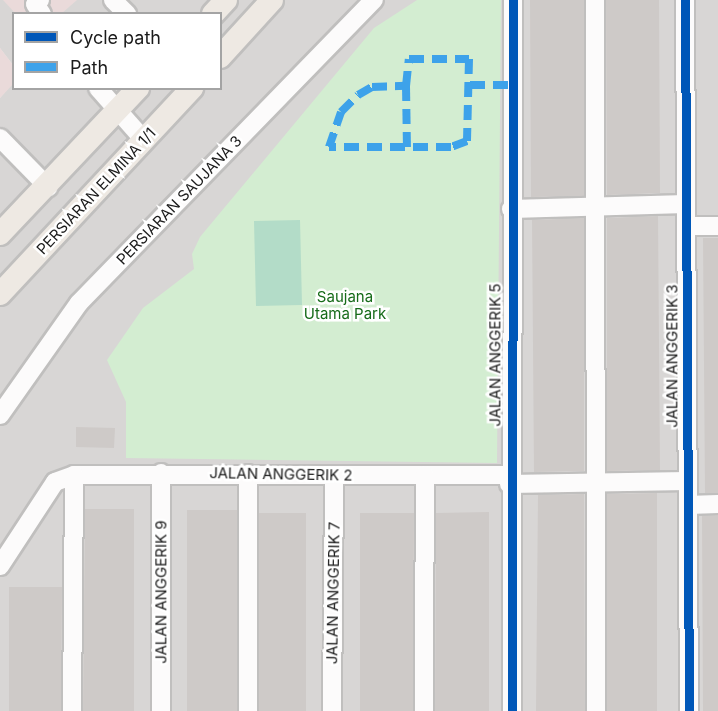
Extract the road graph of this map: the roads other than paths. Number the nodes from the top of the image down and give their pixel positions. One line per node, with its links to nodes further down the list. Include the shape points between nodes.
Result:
1 (40, 0): 9 (street, via 35,4)
2 (113, 0): 10 (street)
3 (226, 0): 11 (main road)
4 (272, 0): 12 (main road)
5 (374, 0): 27 (street, PERSIARAN SAUJANA 3, via 79,303)
6 (513, 0): 22 (street, JALAN ANGGERIK 5)
7 (595, 0): 21 (street)
8 (685, 0): 20 (street, JALAN ANGGERIK 3)
9 (41, 12)
10 (125, 12)
11 (215, 12)
12 (222, 55)
13 (99, 90): 16 (street)
14 (136, 90): 16 (main road)
15 (190, 90): 18 (main road, PERSIARAN ELMINA 1/1)
16 (115, 111): 18 (street); 19 (main road)
17 (0, 138): 19 (street)
18 (144, 140): 26 (main road, PERSIARAN ELMINA 1/1)
19 (48, 187): 25 (main road)
20 (686, 204): 21 (street); 23 (street, JALAN ANGGERIK 3)
21 (595, 206): 22 (street); 35 (street)
22 (511, 209): 33 (street, JALAN ANGGERIK 5)
23 (686, 226): 24 (street); 34 (street, JALAN ANGGERIK 3)
24 (718, 226)
25 (0, 234)
26 (0, 294)
27 (0, 415)
28 (162, 473): 29 (street, JALAN ANGGERIK 2); 30 (street, JALAN ANGGERIK 2); 40 (street, JALAN ANGGERIK 9)
29 (248, 474): 31 (street, JALAN ANGGERIK 2); 41 (street)
30 (74, 475): 38 (street, JALAN ANGGERIK 2, via 55,482); 39 (street)
31 (334, 475): 32 (street, JALAN ANGGERIK 2); 42 (street, JALAN ANGGERIK 7)
32 (425, 475): 33 (street, JALAN ANGGERIK 2); 43 (street)
33 (509, 479): 35 (street, JALAN ANGGERIK 2); 44 (street, JALAN ANGGERIK 5)
34 (687, 481): 35 (street, JALAN ANGGERIK 2); 37 (street, JALAN ANGGERIK 3)
35 (596, 482): 45 (street)
36 (718, 504): 37 (street)
37 (688, 505): 46 (street, JALAN ANGGERIK 3)
38 (0, 566)
39 (72, 711)
40 (162, 711)
41 (248, 711)
42 (332, 711)
43 (424, 711)
44 (512, 711)
45 (596, 711)
46 (689, 711)

